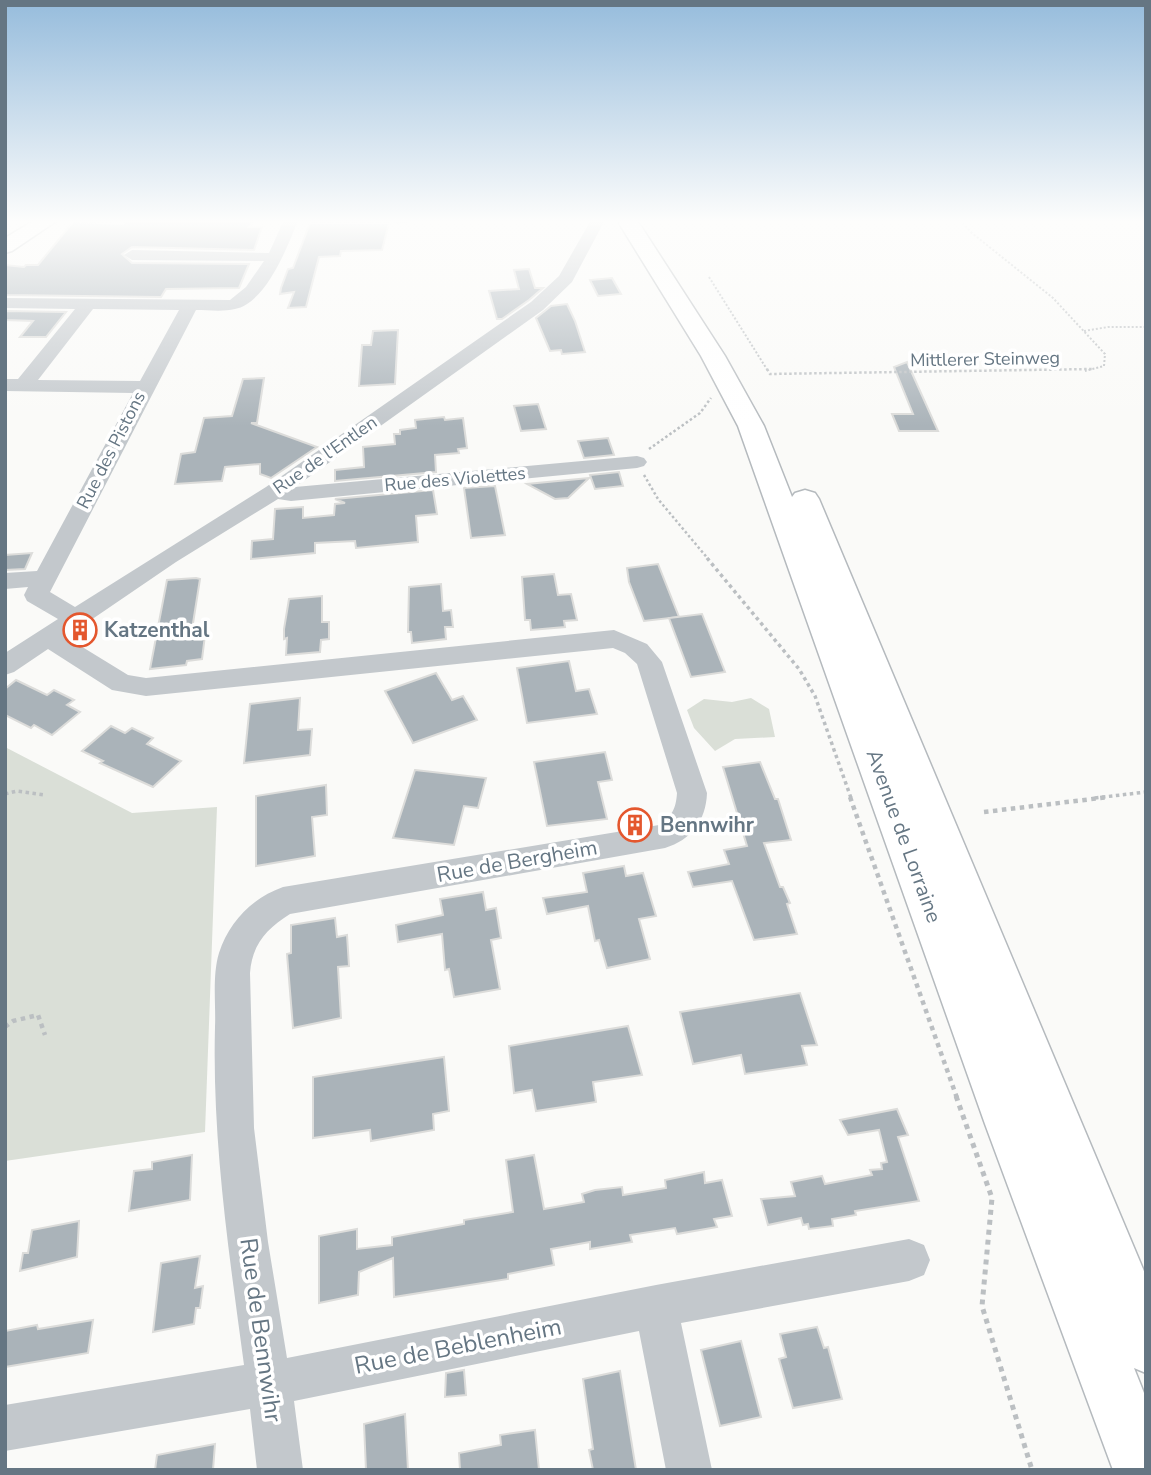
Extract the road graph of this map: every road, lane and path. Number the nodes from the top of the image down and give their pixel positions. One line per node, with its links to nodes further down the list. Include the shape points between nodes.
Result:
1 (252, 289): 9 (street, via 233,305)
2 (555, 289): 16 (street, Rue de l'Entlen)
3 (671, 289): 37 (main road, Avenue de Lorraine, via 751,426 1010,1124)
4 (691, 289): 31 (main road, Avenue de Lorraine, via 773,424)
5 (716, 289): 11 (path, Mittlerer Steinweg, via 770,374 1085,371 1104,366 1105,354)
6 (1042, 289): 11 (path, Mittlerer Steinweg)
7 (5, 303): 8 (street)
8 (88, 304): 9 (street); 12 (street)
9 (190, 305): 13 (street)
10 (1146, 327): 11 (path)
11 (1084, 331)
12 (15, 385): 13 (street, Rue des Pistons)
13 (146, 387): 17 (street, Rue des Pistons)
14 (706, 387): 15 (path, via 712,400 704,410 657,441)
15 (637, 462): 16 (street, Rue des Violettes); 36 (path, via 658,499 799,669 815,696 992,1198 982,1306)
16 (274, 492): 19 (street, Rue de l'Entlen)
17 (45, 578): 18 (street); 19 (street, via 36,595)
18 (5, 581)
19 (75, 618): 20 (street, Rue de l'Entlen)
20 (47, 637): 21 (street, Rue de l'Entlen); 28 (street, Rue de Bergheim, via 121,683 146,687 599,639 628,643 649,662 692,793 692,808 677,830 665,836 283,901 247,928 236,953 230,1063)
21 (5, 666)
22 (1146, 792): 25 (path)
23 (5, 794): 24 (path)
24 (45, 795)
25 (984, 812)
26 (5, 1027): 27 (path, via 38,1015)
27 (45, 1035)
28 (240, 1191): 32 (street, Rue de Bennwihr)
29 (909, 1260): 30 (street, Rue de Beblenheim)
30 (656, 1306): 32 (street, Rue de Beblenheim); 35 (street)
31 (1146, 1345)
32 (271, 1383): 33 (street, Rue de Beblenheim); 34 (street, Rue de Bennwihr)
33 (5, 1428)
34 (280, 1470)
35 (689, 1470)
36 (1032, 1470)
37 (1144, 1470)

